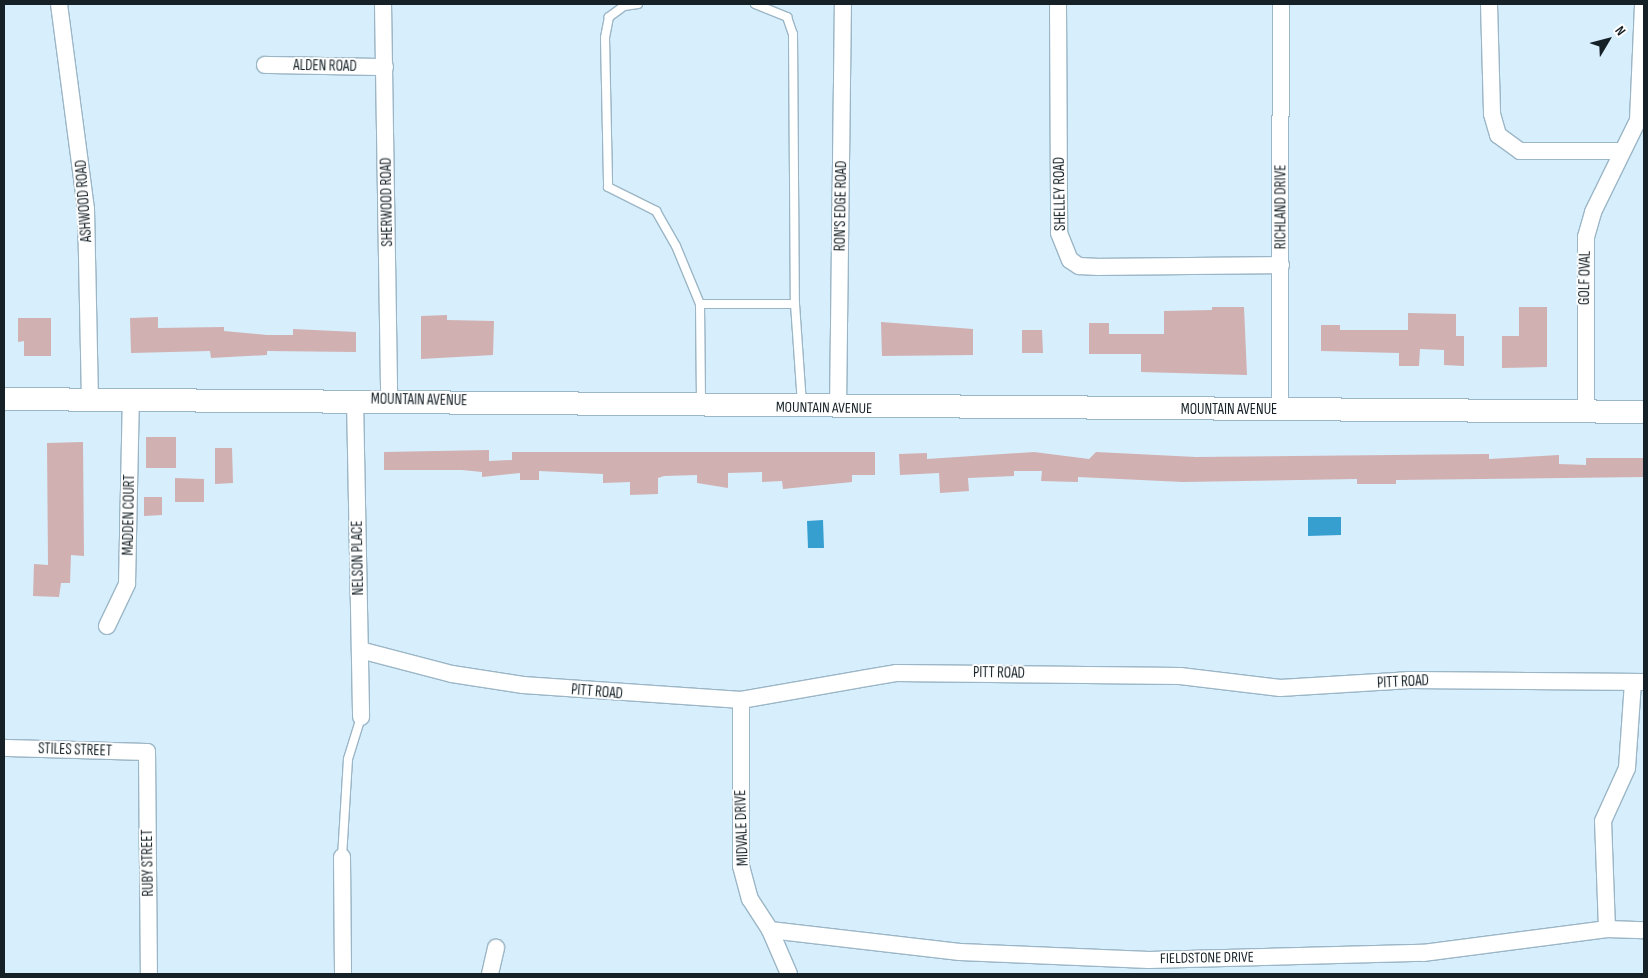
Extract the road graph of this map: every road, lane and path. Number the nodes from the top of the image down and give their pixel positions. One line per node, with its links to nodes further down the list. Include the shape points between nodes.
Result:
1 (58, 4): 17 (street, ASHWOOD ROAD, via 86,209)
2 (382, 4): 11 (street, SHERWOOD ROAD)
3 (638, 4): 14 (lane, via 624,6 609,17 605,38 608,187 656,211)
4 (756, 4): 15 (lane, via 786,17 793,34)
5 (844, 4): 23 (street, RON'S EDGE ROAD)
6 (1058, 4): 13 (street, SHELLEY ROAD, via 1059,233 1070,260 1079,266 1099,267)
7 (1281, 4): 13 (street, RICHLAND DRIVE)
8 (1489, 4): 12 (street, via 1492,114 1498,135 1520,151)
9 (1643, 4): 12 (street, GOLF OVAL, via 1638,120)
10 (265, 64): 11 (street, ALDEN ROAD)
11 (385, 67): 20 (street, SHERWOOD ROAD)
12 (1621, 151): 25 (street, GOLF OVAL, via 1586,237)
13 (1281, 265): 24 (street, RICHLAND DRIVE)
14 (700, 304): 15 (lane); 21 (lane)
15 (795, 304): 22 (lane)
16 (4, 399): 17 (street, MOUNTAIN AVENUE)
17 (90, 399): 18 (street, MOUNTAIN AVENUE)
18 (131, 399): 19 (street, MOUNTAIN AVENUE); 27 (street, MADDEN COURT, via 127,584)
19 (355, 399): 20 (street, MOUNTAIN AVENUE); 28 (street, NELSON PLACE)
20 (390, 400): 21 (street, MOUNTAIN AVENUE)
21 (701, 406): 22 (street, MOUNTAIN AVENUE)
22 (803, 408): 23 (street, MOUNTAIN AVENUE)
23 (838, 408): 24 (street, MOUNTAIN AVENUE)
24 (1280, 411): 25 (street, MOUNTAIN AVENUE)
25 (1586, 412): 26 (street, MOUNTAIN AVENUE)
26 (1644, 412)
27 (107, 626)
28 (360, 650): 30 (street, PITT ROAD, via 452,674 523,685 598,694); 31 (street, NELSON PLACE)
29 (1639, 682): 30 (street, PITT ROAD, via 1410,680 1280,688 1180,676 896,673); 35 (street, via 1627,768 1602,821)
30 (741, 700): 36 (street, MIDVALE DRIVE, via 742,866 750,899)
31 (361, 717): 34 (lane, via 348,760)
32 (4, 748): 33 (street, STILES STREET)
33 (147, 752): 39 (street, RUBY STREET)
34 (342, 857): 40 (street)
35 (1607, 929): 36 (street, FIELDSTONE DRIVE, via 1423,953 1149,960 960,952); 37 (street, FIELDSTONE DRIVE)
36 (770, 930): 42 (street, MIDVALE DRIVE)
37 (1644, 930)
38 (496, 948): 41 (street)
39 (149, 974)
40 (343, 974)
41 (490, 974)
42 (789, 974)

